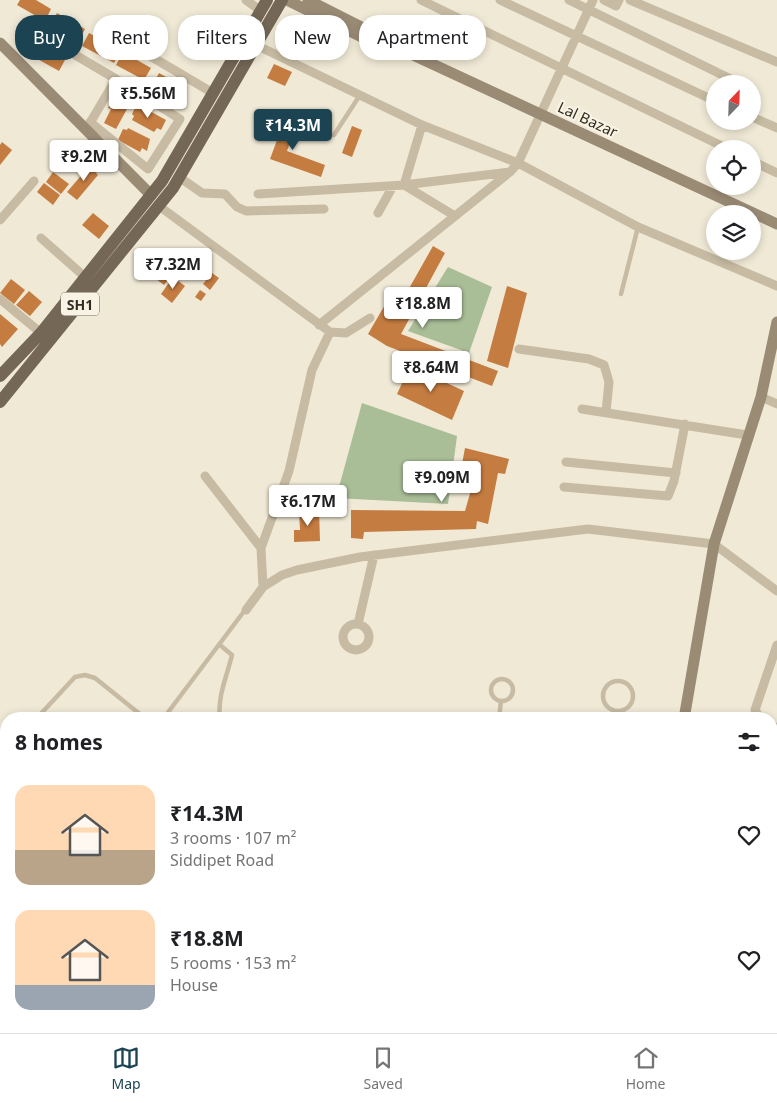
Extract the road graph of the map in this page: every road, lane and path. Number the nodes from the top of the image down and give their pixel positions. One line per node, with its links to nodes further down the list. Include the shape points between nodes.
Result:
1 (246, 0): 12 (street)
2 (282, 0): 15 (main road, SH1)
3 (287, 0): 16 (main road, Lal Bazar)
4 (308, 0): 14 (main road, Lal Bazar)
5 (421, 0): 25 (street)
6 (500, 0): 17 (street)
7 (569, 0): 13 (street)
8 (593, 0): 13 (street)
9 (604, 0): 10 (street, via 616,6)
10 (619, 0)
11 (630, 0): 24 (street)
12 (264, 5): 28 (main road, SH1)
13 (589, 9): 17 (street); 26 (street)
14 (359, 26)
15 (265, 29)
16 (359, 36)
17 (576, 36): 25 (street); 30 (street)
18 (0, 43): 34 (main road)
19 (265, 49): 29 (street)
20 (83, 60): 27 (street)
21 (157, 60): 28 (street)
22 (247, 60): 42 (main road, SH1)
23 (425, 60): 31 (main road, Lal Bazar)
24 (777, 62)
25 (562, 67): 31 (street); 37 (street)
26 (723, 75)
27 (116, 80): 34 (street); 34 (street, via 180,119 148,169)
28 (213, 93): 47 (main road, SH1, via 162,181)
29 (360, 95): 33 (street); 36 (lane)
30 (706, 98)
31 (542, 113): 38 (street); 53 (main road, Lal Bazar)
32 (761, 121): 35 (street)
33 (422, 125): 38 (street); 44 (street)
34 (88, 126): 47 (main road)
35 (777, 128)
36 (334, 135)
37 (710, 140)
38 (518, 163): 40 (street); 54 (street)
39 (761, 165): 41 (street)
40 (510, 172): 44 (street); 51 (street)
41 (777, 173)
42 (179, 177): 48 (main road, SH1); 49 (street, via 202,193 224,194 246,211)
43 (34, 181): 52 (street)
44 (404, 185): 45 (street); 51 (street)
45 (393, 186): 46 (street); 50 (street)
46 (258, 194)
47 (150, 195): 48 (main road); 56 (main road, SH1)
48 (159, 206): 62 (street); 68 (main road, SH1)
49 (324, 209)
50 (378, 213)
51 (455, 216): 62 (street)
52 (0, 220)
53 (777, 224)
54 (638, 227): 57 (street); 58 (lane)
55 (42, 238): 56 (street)
56 (85, 277): 64 (main road, SH1)
57 (777, 286)
58 (621, 294)
59 (0, 298): 64 (street)
60 (370, 318): 63 (street, via 346,333)
61 (777, 322): 67 (main road)
62 (319, 325): 63 (street)
63 (330, 332): 79 (street, via 312,370 289,471)
64 (41, 333): 66 (main road, SH1)
65 (520, 349): 71 (street, via 589,358 604,365 608,382)
66 (0, 376)
67 (761, 396): 69 (street); 73 (main road)
68 (0, 402)
69 (777, 404)
70 (582, 409): 71 (street)
71 (606, 412): 72 (street)
72 (685, 424): 73 (street); 75 (street)
73 (748, 435): 78 (main road)
74 (566, 462): 75 (street)
75 (676, 473): 77 (street, via 668,496)
76 (205, 476): 79 (street)
77 (564, 487)
78 (714, 544): 80 (street, via 588,529); 82 (street); 94 (main road)
79 (261, 548): 81 (street)
80 (374, 555): 81 (street, via 297,570); 84 (street)
81 (263, 587): 83 (street)
82 (777, 591)
83 (246, 610): 85 (lane)
84 (358, 624)
85 (220, 645): 90 (lane); 91 (lane, via 232,655)
86 (777, 645): 95 (street)
87 (501, 701): 87 (lane, via 494,698 491,687 495,680 503,678 512,684 513,690 508,699); 92 (lane)
88 (42, 712): 89 (lane, via 75,677 85,675 95,678)
89 (137, 712)
90 (168, 712)
91 (219, 712)
92 (500, 712)
93 (618, 712): 93 (lane, via 608,708 603,694 608,685 617,681 627,683 634,696 631,705)
94 (685, 712)
95 (757, 712)

